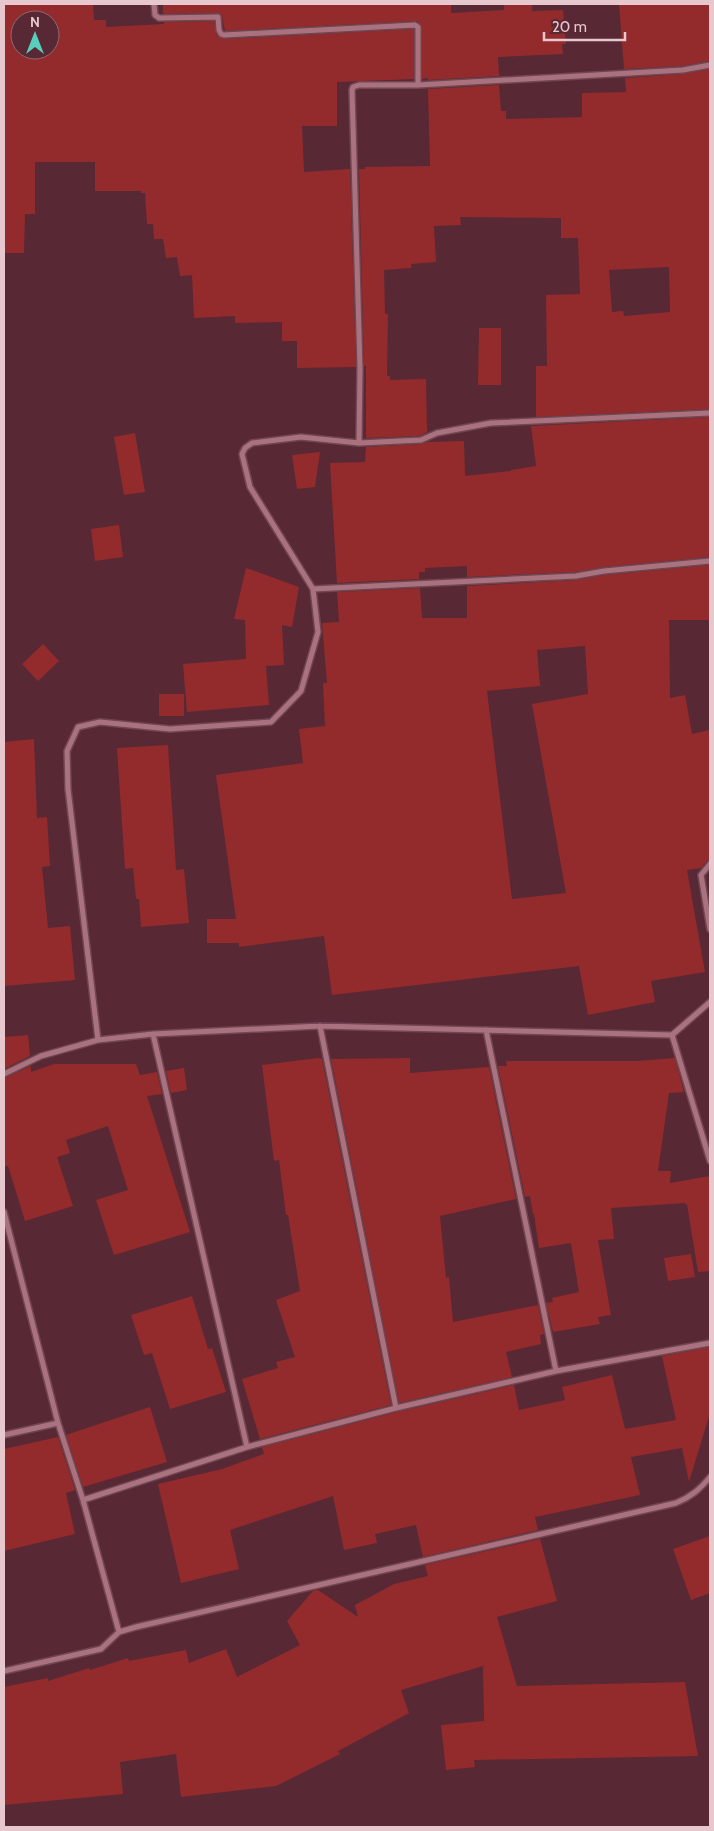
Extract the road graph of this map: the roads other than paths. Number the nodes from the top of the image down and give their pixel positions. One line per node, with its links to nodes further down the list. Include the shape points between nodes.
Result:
1 (154, 4): 3 (street, via 155,15 159,18 218,17 219,30 224,35 415,24 418,27)
2 (710, 65): 3 (street, via 683,70)
3 (418, 85): 5 (street, via 359,85 352,90)
4 (710, 413): 5 (street, via 491,422 437,433 421,440)
5 (359, 443): 7 (street, via 301,437 252,443 242,454 250,487)
6 (710, 561): 7 (street, via 576,576)
7 (313, 588): 15 (street, via 318,632 301,691 271,722 170,729 100,722 78,727 67,751 68,789)
8 (710, 864): 9 (street, via 701,875)
9 (710, 929)
10 (710, 1002): 14 (street)
11 (320, 1026): 12 (street); 13 (street); 21 (street)
12 (486, 1030): 14 (street); 20 (street)
13 (153, 1034): 15 (street); 24 (street)
14 (672, 1035): 17 (street)
15 (98, 1040): 16 (street, via 41,1056)
16 (4, 1074)
17 (710, 1161)
18 (4, 1212): 22 (street)
19 (710, 1343): 20 (street)
20 (556, 1371): 21 (street)
21 (396, 1408): 24 (street)
22 (58, 1423): 23 (street); 26 (street)
23 (4, 1435)
24 (247, 1447): 26 (street)
25 (710, 1477): 27 (street, via 688,1499 676,1503)
26 (82, 1500): 27 (street)
27 (119, 1632): 28 (street, via 101,1649)
28 (4, 1671)

